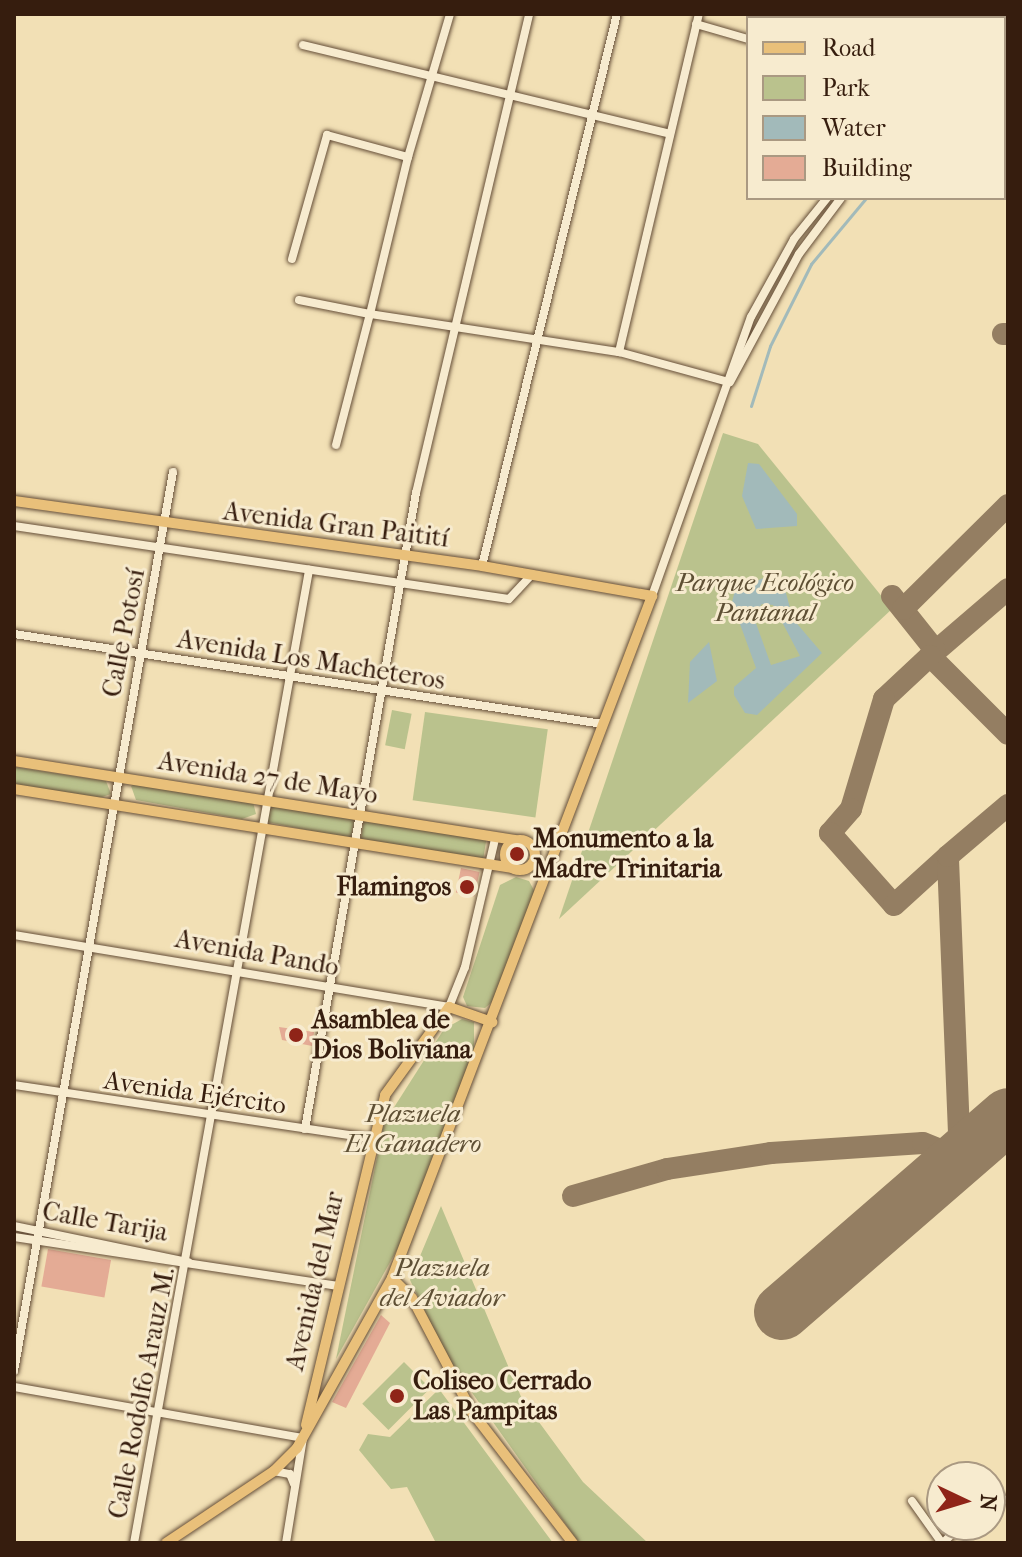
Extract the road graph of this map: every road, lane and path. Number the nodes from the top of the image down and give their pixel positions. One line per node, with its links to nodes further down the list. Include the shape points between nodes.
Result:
1 (450, 14): 7 (street)
2 (529, 14): 8 (street)
3 (617, 14): 9 (street)
4 (698, 19): 5 (street); 10 (street)
5 (746, 38)
6 (303, 45): 7 (street)
7 (433, 74): 8 (street); 11 (street)
8 (508, 95): 9 (street); 17 (street)
9 (593, 114): 10 (street); 18 (street)
10 (668, 133): 19 (street)
11 (408, 157): 14 (street, via 327,135); 16 (street)
12 (825, 200): 20 (street, via 794,239 751,317)
13 (840, 200): 20 (street, via 799,254)
14 (292, 259)
15 (299, 300): 16 (street)
16 (370, 314): 17 (street); 21 (street)
17 (454, 327): 18 (street); 27 (street)
18 (540, 340): 19 (street); 28 (street)
19 (619, 352): 20 (street)
20 (729, 382): 32 (street)
21 (336, 445)
22 (173, 472): 24 (street, Calle Potosí)
23 (14, 501): 24 (main road, Avenida Gran Paitití)
24 (165, 524): 26 (street, Calle Potosí); 27 (main road, Avenida Gran Paitití)
25 (14, 526): 26 (street)
26 (160, 548): 29 (street); 34 (street, Calle Potosí)
27 (403, 557): 28 (main road, Avenida Gran Paitití); 31 (street)
28 (482, 566): 30 (main road, Avenida Gran Paitití)
29 (309, 570): 31 (street); 35 (street, Calle Rodolfo Arauz M.)
30 (532, 574): 31 (street, via 509,599); 32 (main road, Avenida Gran Paitití)
31 (400, 582): 36 (street)
32 (652, 596): 37 (main road)
33 (14, 634): 34 (street, Avenida Los Macheteros)
34 (140, 655): 35 (street, Avenida Los Macheteros); 39 (street, Calle Potosí)
35 (287, 677): 36 (street, Avenida Los Macheteros); 41 (street, Calle Rodolfo Arauz M.)
36 (380, 691): 37 (street, Avenida Los Macheteros); 43 (street)
37 (603, 724): 49 (main road)
38 (14, 761): 39 (main road, Avenida 27 de Mayo)
39 (118, 777): 41 (main road, Avenida 27 de Mayo); 42 (street, Calle Potosí)
40 (14, 789): 42 (main road, Avenida 27 de Mayo)
41 (266, 801): 43 (main road, Avenida 27 de Mayo); 44 (street, Calle Rodolfo Arauz M.)
42 (113, 802): 44 (main road, Avenida 27 de Mayo); 53 (street, Calle Potosí)
43 (360, 815): 45 (main road, Avenida 27 de Mayo); 47 (street)
44 (261, 825): 47 (main road, Avenida 27 de Mayo); 54 (street, Calle Rodolfo Arauz M.)
45 (495, 839): 46 (main road, Avenida 27 de Mayo); 50 (street, Avenida del Mar)
46 (515, 840): 48 (main road, via 529,843); 51 (main road, via 505,851)
47 (354, 842): 50 (main road, Avenida 27 de Mayo); 55 (street)
48 (535, 856): 49 (main road); 51 (main road, via 527,868)
49 (551, 862): 57 (main road)
50 (491, 866): 51 (main road, Avenida 27 de Mayo); 56 (street, Avenida del Mar)
51 (513, 868)
52 (14, 935): 53 (street, Avenida Pando)
53 (93, 947): 54 (street, Avenida Pando); 59 (street, Calle Potosí)
54 (235, 973): 55 (street, Avenida Pando); 60 (street, Calle Rodolfo Arauz M.)
55 (330, 988): 56 (street, Avenida Pando); 61 (street)
56 (449, 1007): 57 (main road, Avenida Pando); 62 (main road, Avenida del Mar, via 385,1095)
57 (492, 1022): 67 (main road)
58 (14, 1085): 59 (street, Avenida Ejército)
59 (67, 1094): 60 (street, Avenida Ejército); 64 (street, Calle Potosí)
60 (210, 1116): 61 (street, Avenida Ejército); 66 (street, Calle Rodolfo Arauz M.)
61 (305, 1129): 62 (street, Avenida Ejército)
62 (370, 1138): 68 (main road, Avenida del Mar)
63 (14, 1226): 64 (street, Calle Tarija)
64 (41, 1235): 65 (street, Calle Tarija); 66 (street, Calle Tarija); 70 (street, Calle Potosí)
65 (14, 1237)
66 (188, 1262): 68 (street, Calle Tarija); 73 (street, Calle Rodolfo Arauz M.)
67 (392, 1278): 71 (main road); 81 (main road, via 412,1298 472,1412)
68 (338, 1286): 69 (main road, Avenida del Mar)
69 (319, 1364): 71 (main road, via 323,1377); 74 (main road, Avenida del Mar)
70 (14, 1371)
71 (339, 1374): 74 (main road)
72 (14, 1387): 73 (street)
73 (154, 1410): 74 (street); 78 (street, Calle Rodolfo Arauz M.)
74 (303, 1438): 75 (main road); 76 (street, Avenida del Mar)
75 (274, 1471): 76 (street, via 290,1474); 79 (main road)
76 (295, 1489): 80 (street, Avenida del Mar)
77 (912, 1501): 82 (street)
78 (134, 1543)
79 (166, 1543)
80 (286, 1543)
81 (573, 1543)
82 (943, 1543)

